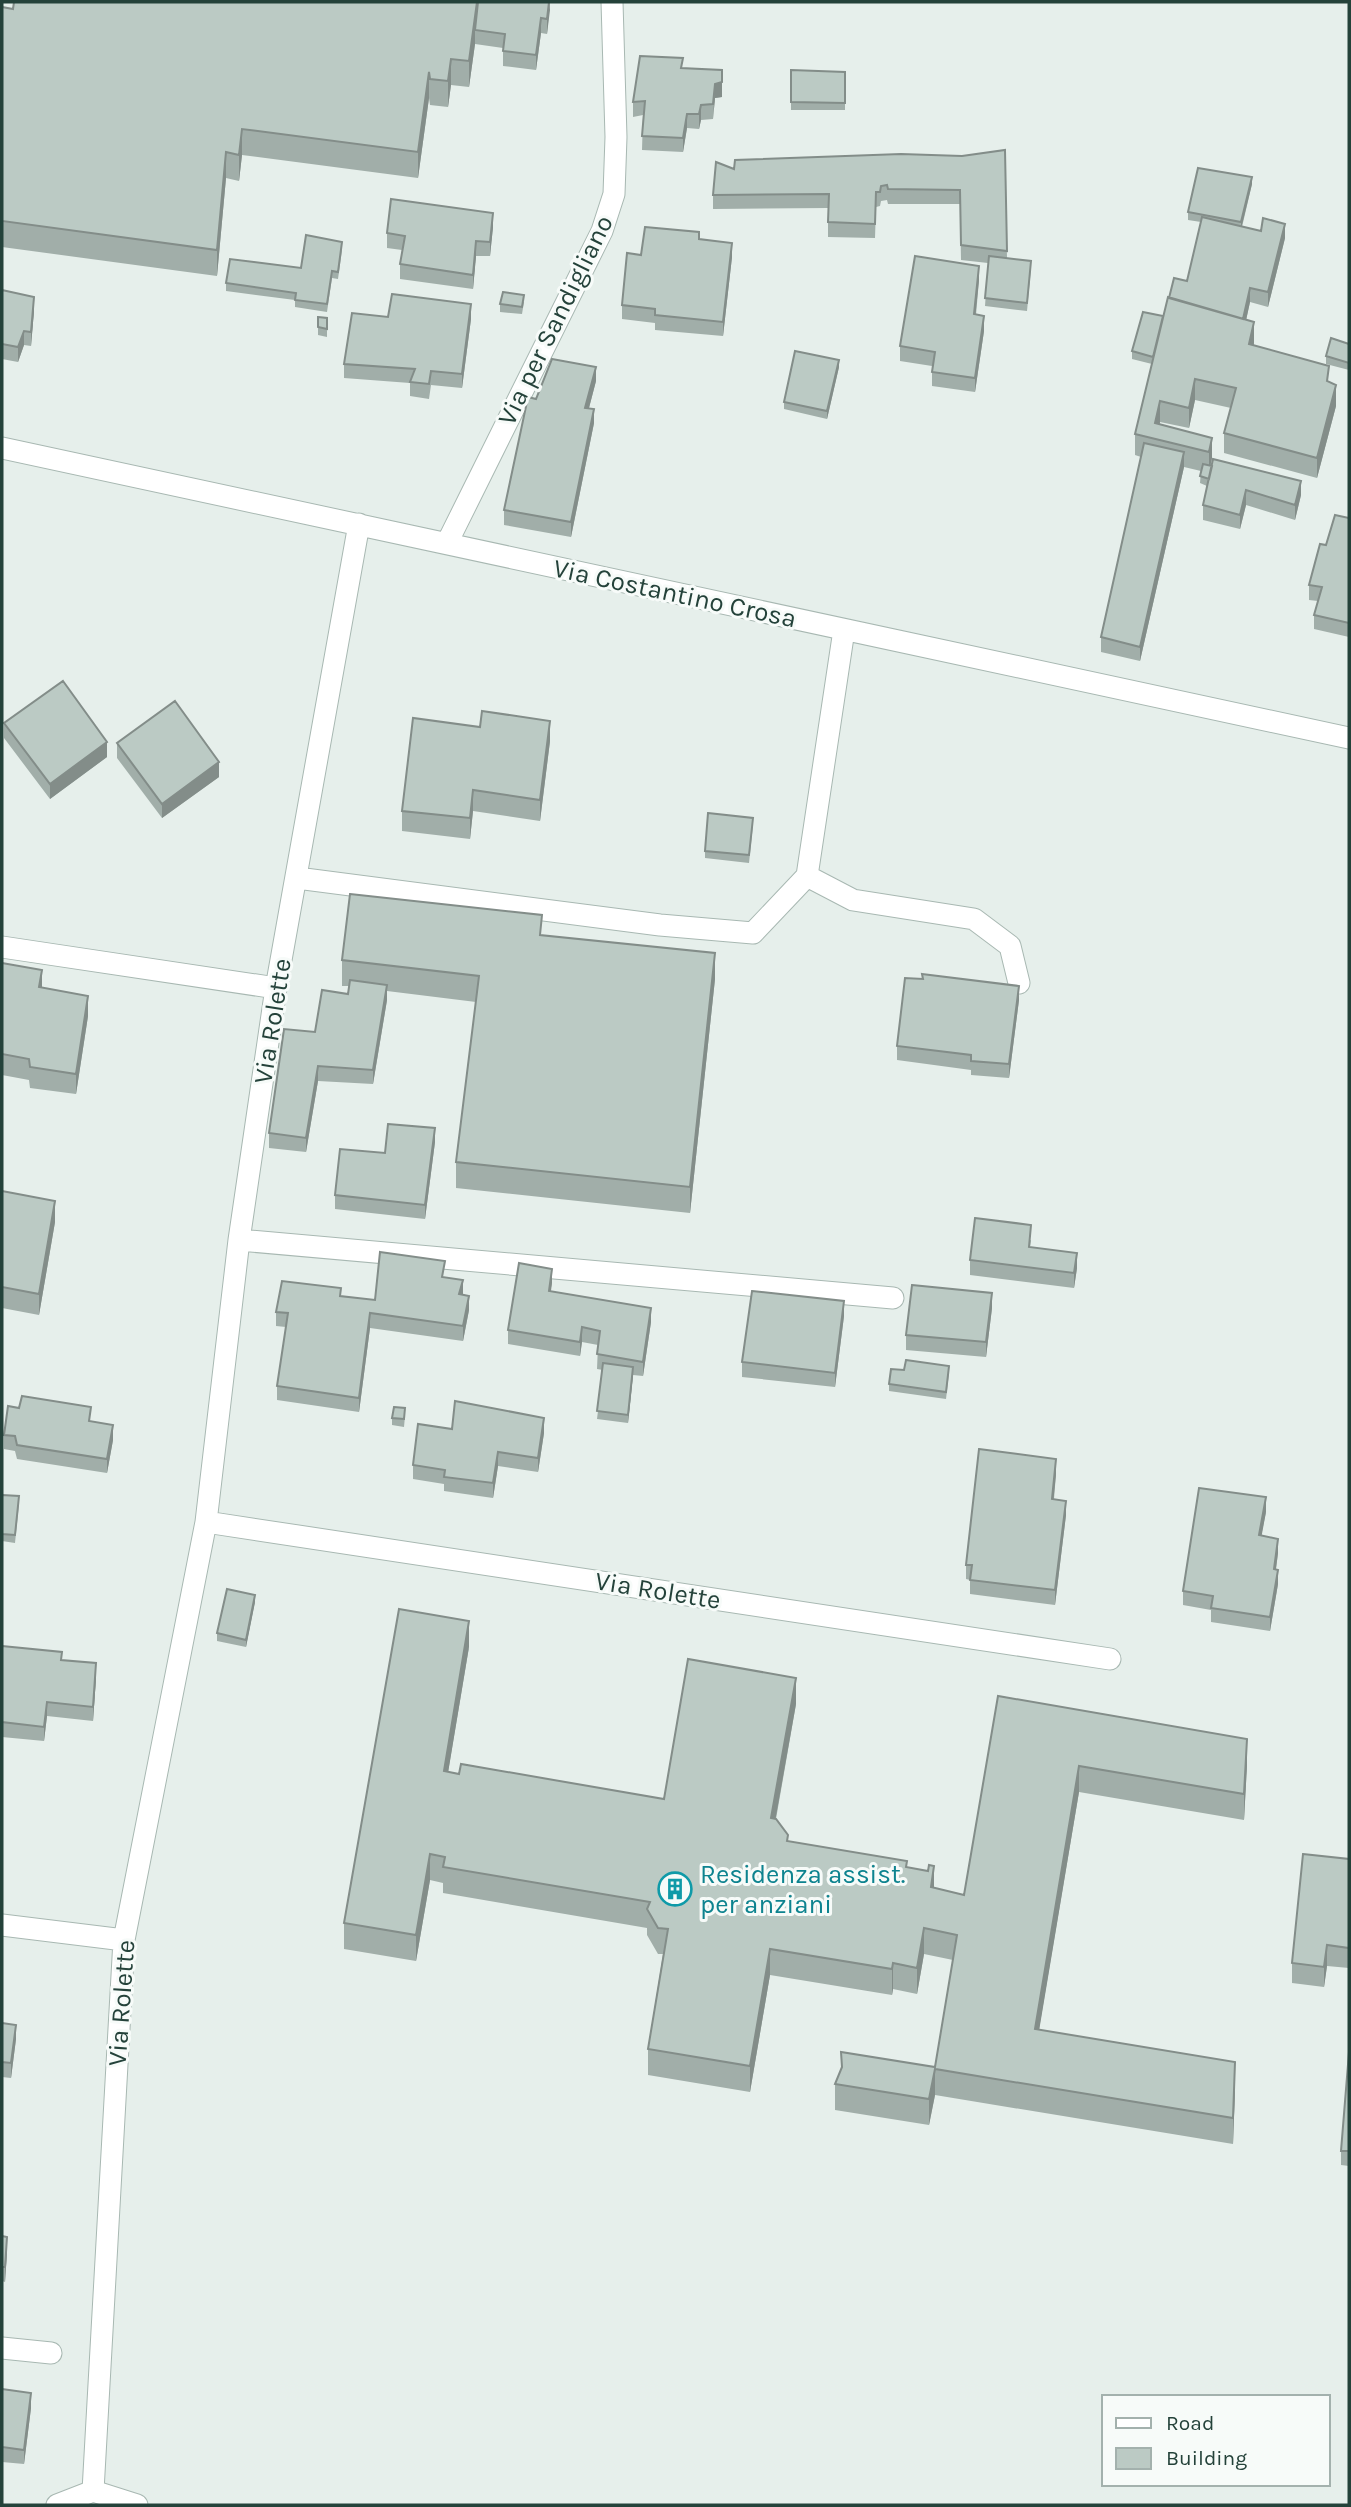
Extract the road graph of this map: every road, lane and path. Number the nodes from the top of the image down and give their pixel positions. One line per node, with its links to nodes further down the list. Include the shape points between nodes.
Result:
1 (612, 2): 4 (street, Via per Sandigliano, via 614,194 602,231)
2 (2, 448): 3 (street, Via Costantino Crosa)
3 (359, 524): 4 (street, Via Costantino Crosa); 8 (street, Via Rolette)
4 (447, 543): 5 (street, Via Costantino Crosa)
5 (844, 630): 6 (street, Via Costantino Crosa); 7 (street)
6 (1349, 738)
7 (807, 876): 8 (street, via 752,933); 10 (street, via 853,900 974,919 1010,946)
8 (297, 877): 11 (street, Via Rolette)
9 (2, 947): 11 (street)
10 (1019, 984)
11 (276, 988): 12 (street, Via Rolette)
12 (239, 1240): 13 (street); 14 (street, Via Rolette)
13 (893, 1298)
14 (206, 1522): 15 (street, Via Rolette); 17 (street, Via Rolette)
15 (1110, 1659)
16 (2, 1925): 17 (street)
17 (124, 1940): 20 (street, Via Rolette)
18 (2, 2348): 19 (street)
19 (51, 2353)
20 (93, 2491): 21 (street); 22 (street)
21 (57, 2505)
22 (137, 2505)

